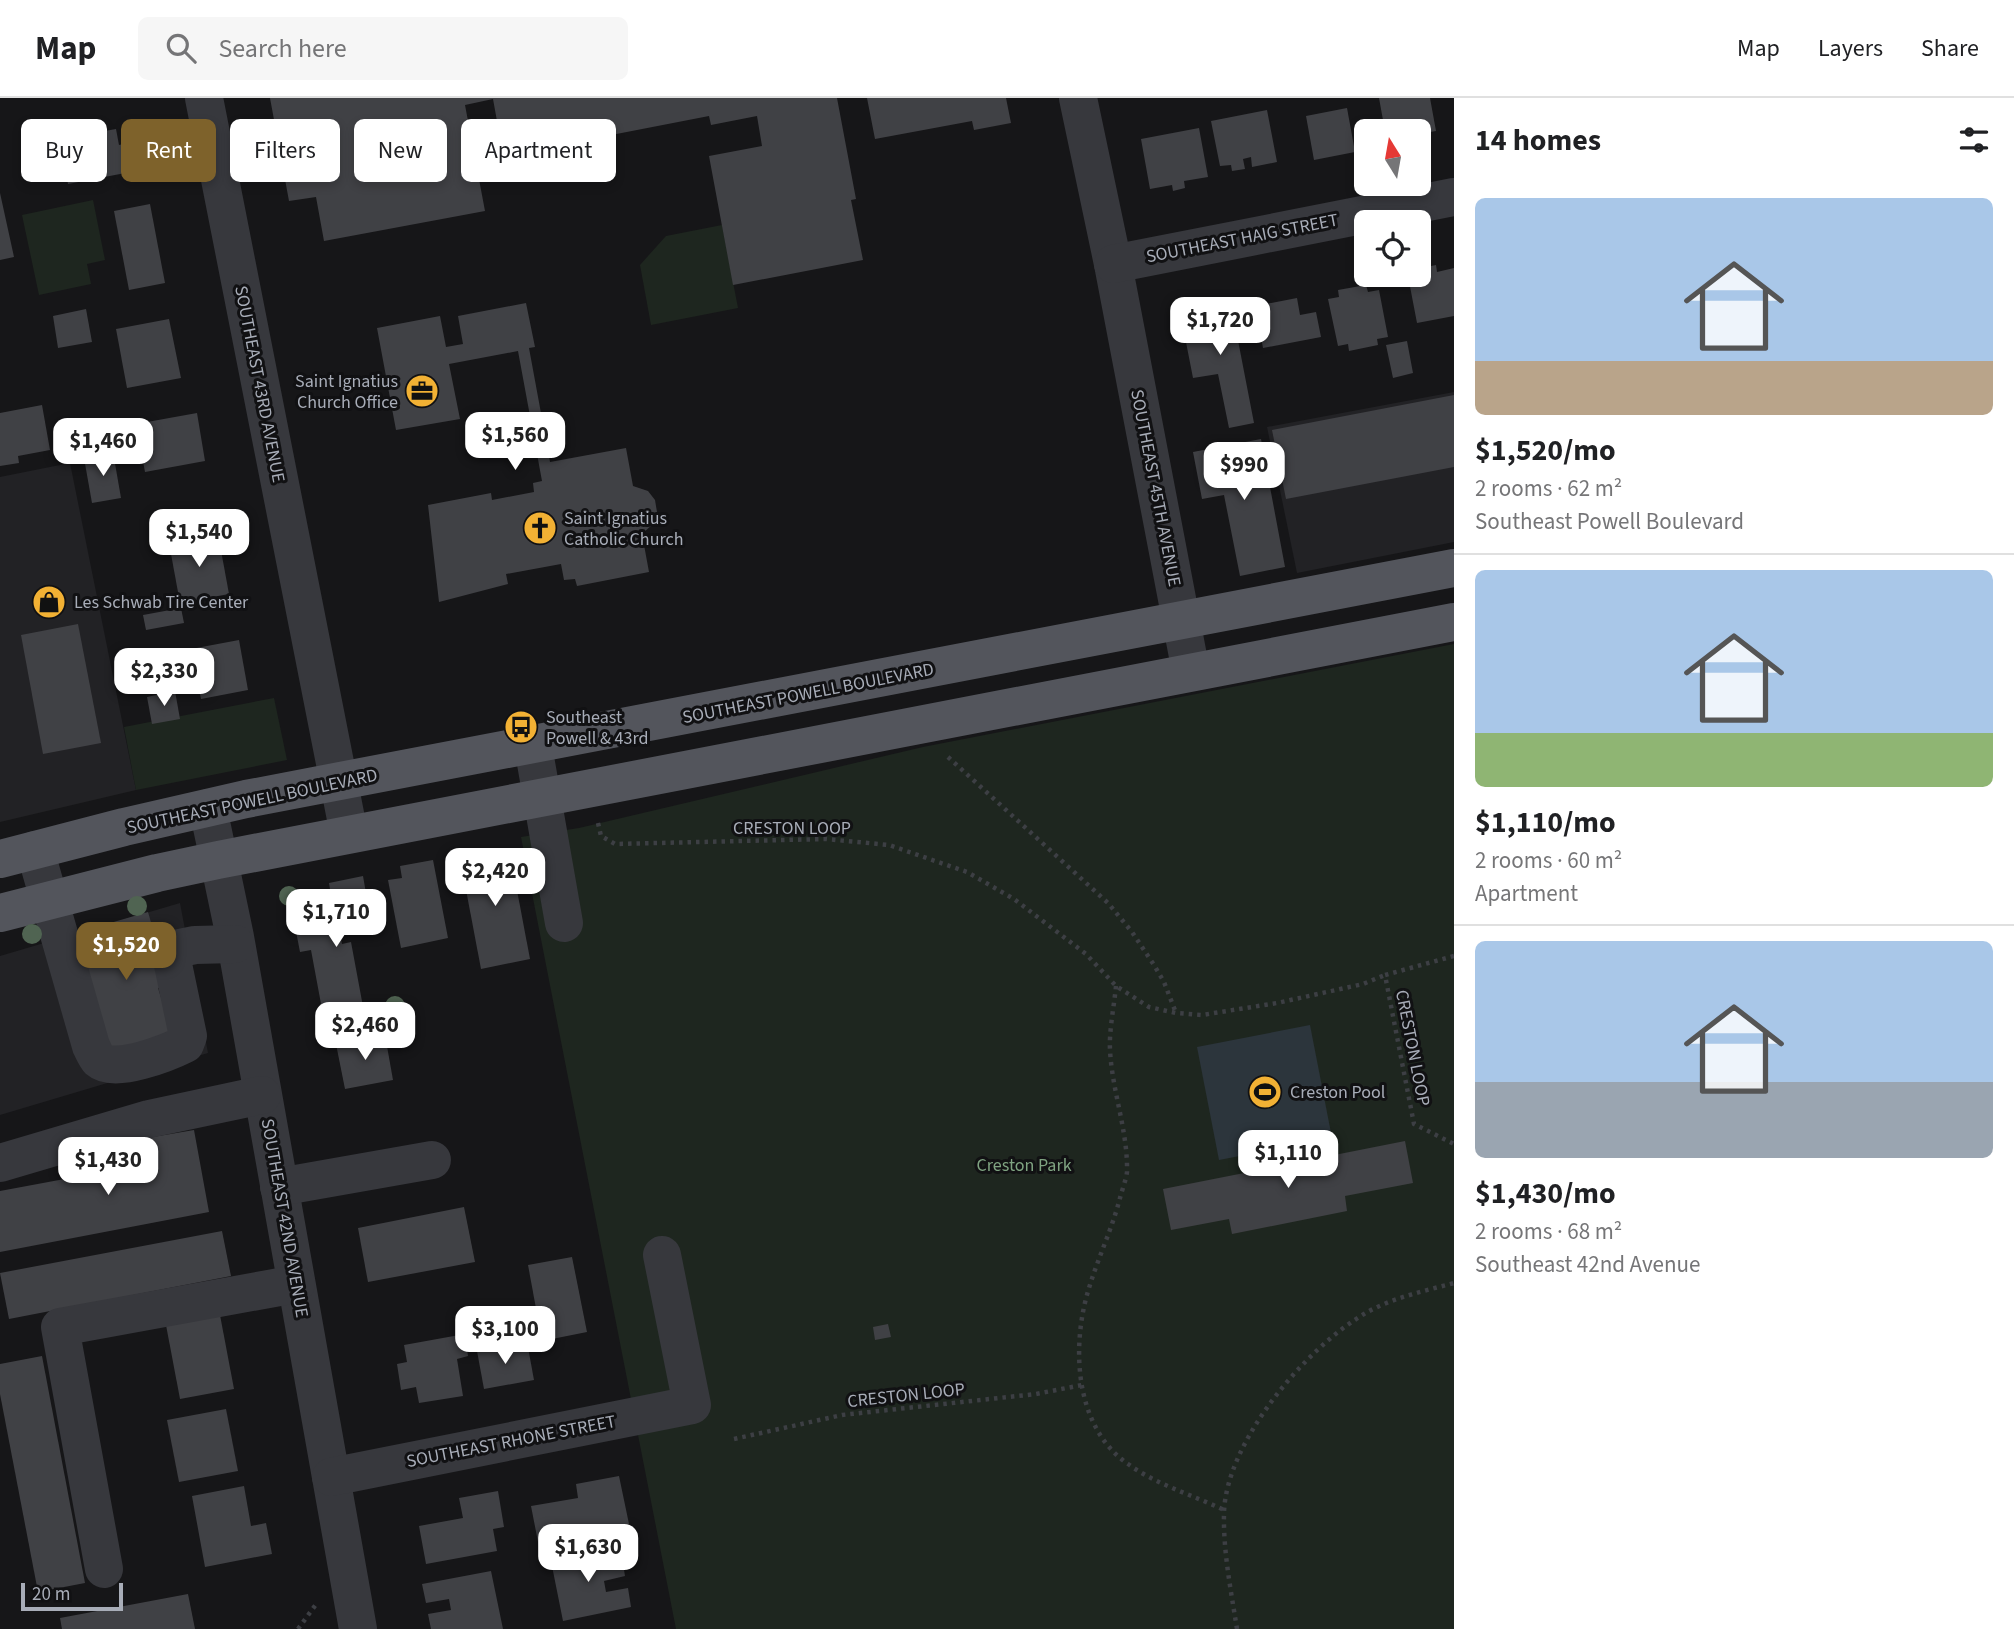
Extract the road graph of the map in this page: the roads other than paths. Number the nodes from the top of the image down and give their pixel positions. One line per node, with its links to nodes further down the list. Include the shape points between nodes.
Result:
1 (204, 98): 10 (street, SOUTHEAST 43RD AVENUE)
2 (1078, 98): 4 (street, SOUTHEAST 45TH AVENUE)
3 (1454, 197): 4 (street, SOUTHEAST HAIG STREET)
4 (1113, 264): 6 (street, SOUTHEAST 45TH AVENUE)
5 (1454, 568): 6 (main road, SOUTHEAST POWELL BOULEVARD)
6 (1181, 621): 8 (street, SOUTHEAST 45TH AVENUE); 9 (main road, SOUTHEAST POWELL BOULEVARD)
7 (1454, 622): 8 (main road)
8 (1191, 672): 11 (main road)
9 (533, 746): 10 (main road, SOUTHEAST POWELL BOULEVARD); 11 (street)
10 (339, 783): 12 (main road, SOUTHEAST POWELL BOULEVARD); 13 (street, SOUTHEAST 43RD AVENUE)
11 (542, 797): 13 (main road); 18 (street)
12 (208, 808): 14 (main road, SOUTHEAST POWELL BOULEVARD); 15 (street, SOUTHEAST 42ND AVENUE)
13 (349, 834): 15 (main road)
14 (17, 854): 16 (street)
15 (218, 860): 16 (main road); 19 (street, SOUTHEAST 42ND AVENUE)
16 (49, 899): 17 (main road); 19 (street, via 91,1046 100,1060 113,1065 185,1044 188,1036 170,950)
17 (0, 913)
18 (564, 923)
19 (235, 944): 20 (street, SOUTHEAST 42ND AVENUE)
20 (262, 1095): 22 (street, via 149,1119); 23 (street, SOUTHEAST 42ND AVENUE)
21 (432, 1160): 23 (street)
22 (0, 1163)
23 (279, 1187): 25 (street, SOUTHEAST 42ND AVENUE)
24 (662, 1255): 26 (street, SOUTHEAST RHONE STREET, via 692,1405)
25 (296, 1284): 26 (street, SOUTHEAST 42ND AVENUE); 27 (street, via 60,1327)
26 (331, 1477): 28 (street, SOUTHEAST 42ND AVENUE)
27 (104, 1569)
28 (358, 1629)

